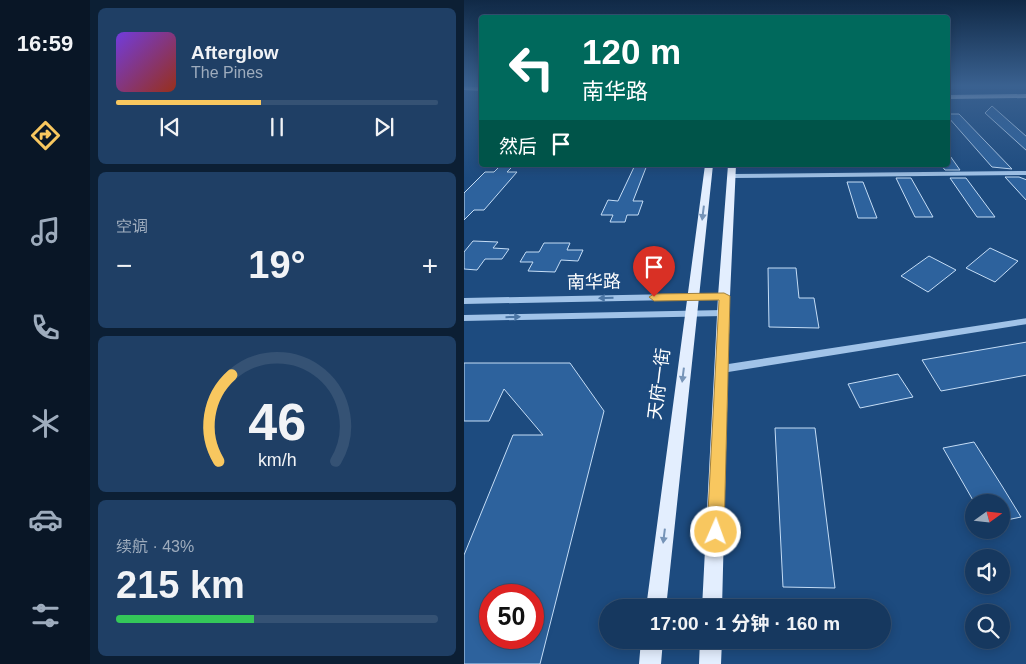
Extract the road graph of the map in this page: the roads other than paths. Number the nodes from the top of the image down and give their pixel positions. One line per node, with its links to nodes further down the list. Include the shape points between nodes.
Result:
1 (709, 167): 6 (main road, 天府一街, one-way to 6)
2 (732, 167): 4 (main road)
3 (1026, 174): 4 (street)
4 (732, 176): 5 (main road)
5 (724, 296): 6 (street, 南华路); 8 (main road)
6 (692, 297): 7 (street, 南华路, one-way to 7); 9 (main road, 天府一街)
7 (464, 301)
8 (724, 313): 9 (street); 12 (main road)
9 (690, 314): 10 (street, one-way to 9); 13 (main road, 天府一街, one-way to 13)
10 (464, 318)
11 (1026, 321): 12 (street)
12 (722, 369): 14 (main road)
13 (657, 599)
14 (712, 599)
15 (651, 649): 17 (main road)
16 (711, 649): 18 (main road)
17 (650, 664)
18 (710, 664)

